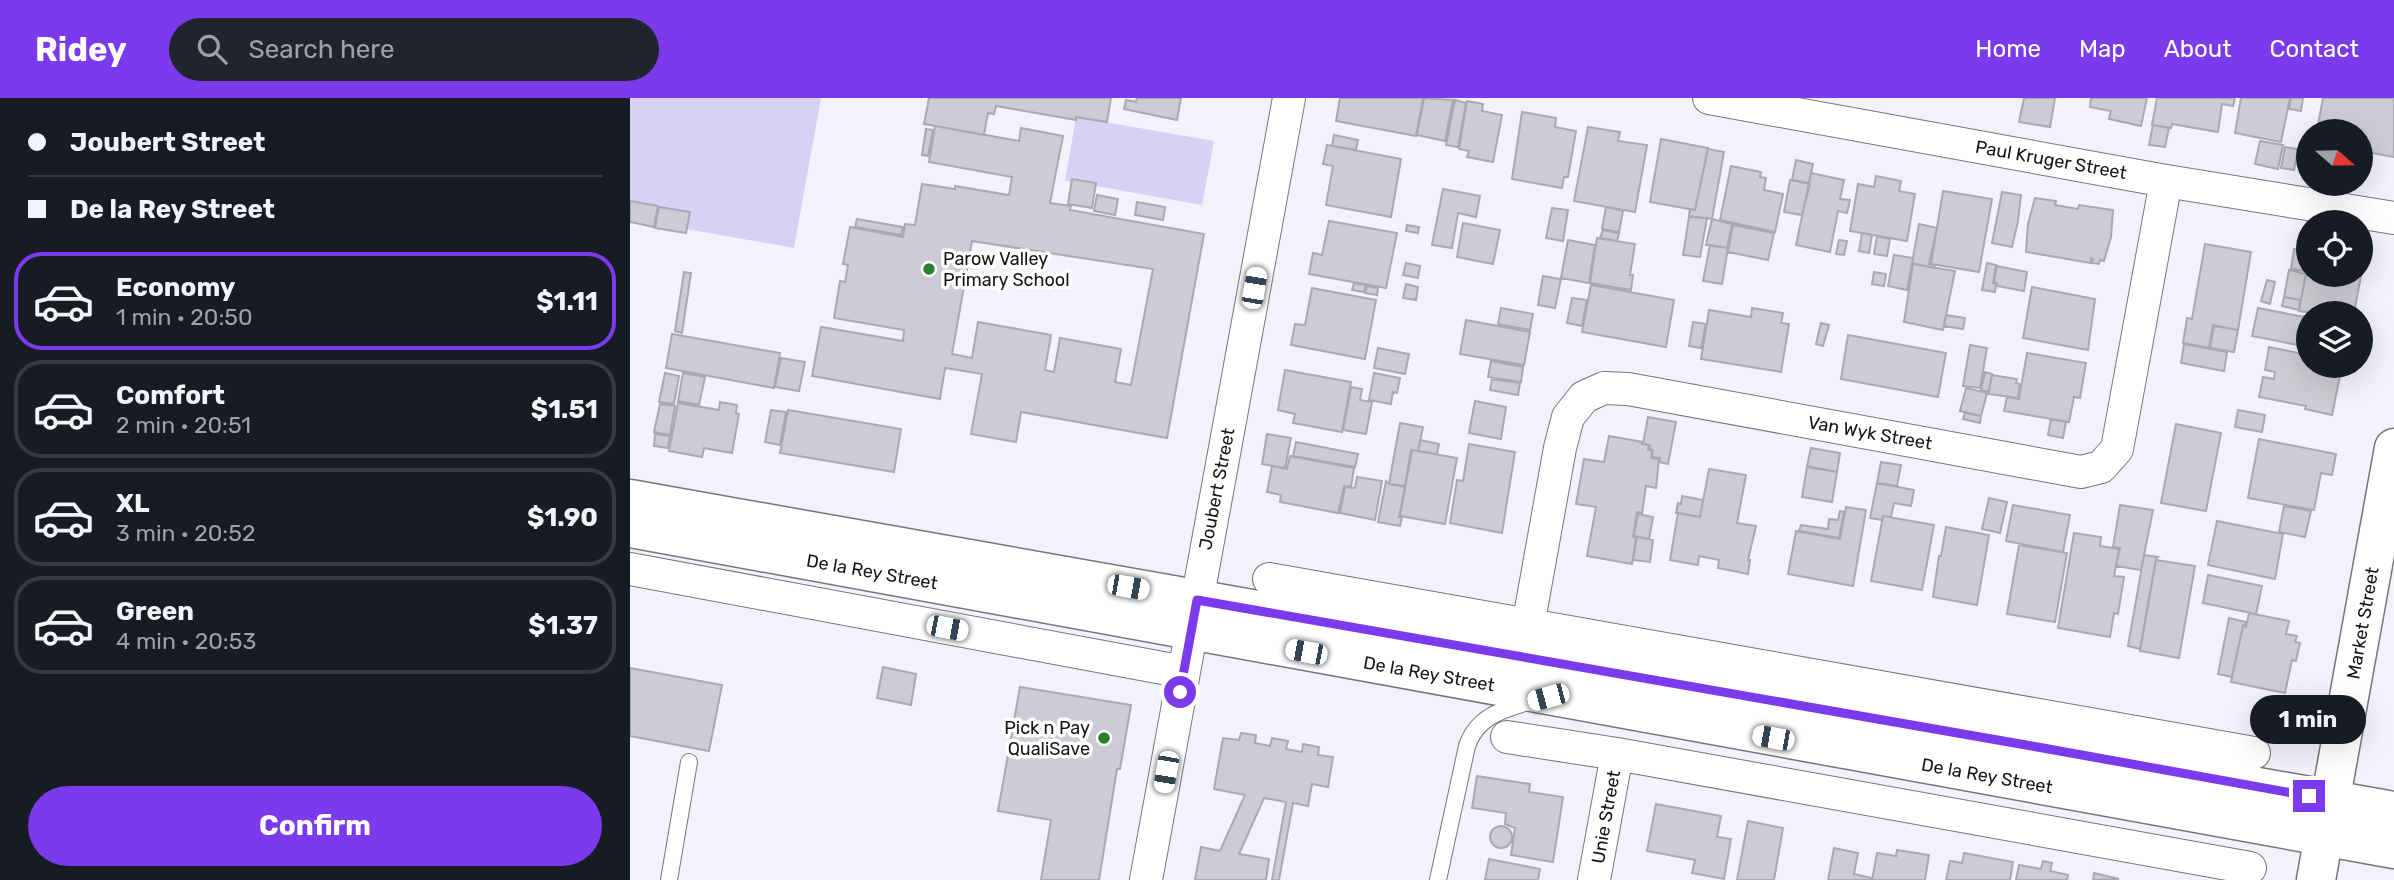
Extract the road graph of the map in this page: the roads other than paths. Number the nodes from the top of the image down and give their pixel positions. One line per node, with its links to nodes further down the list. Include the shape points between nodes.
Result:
1 (1289, 98): 10 (street, Joubert Street)
2 (1709, 98): 3 (street, Paul Kruger Street)
3 (2166, 181): 4 (street, Paul Kruger Street); 11 (street, Van Wyk Street, via 2117,449 2101,467 2081,472 1604,388 1584,397 1568,417)
4 (2394, 218)
5 (2394, 448): 19 (main road, Market Street)
6 (630, 499): 10 (main road, De la Rey Street)
7 (630, 528): 10 (main road, De la Rey Street)
8 (630, 569): 12 (street)
9 (1269, 579): 11 (street)
10 (1194, 615): 12 (street, Joubert Street); 13 (main road, De la Rey Street); 19 (main road, De la Rey Street)
11 (1528, 626): 15 (street)
12 (1184, 671): 23 (street, Joubert Street)
13 (1548, 697): 19 (main road, De la Rey Street); 24 (lane, via 1501,710 1471,733)
14 (1507, 737): 16 (street)
15 (2255, 753)
16 (1618, 754): 21 (street); 25 (street, Unie Street)
17 (689, 762): 22 (lane)
18 (2394, 811): 19 (main road, De la Rey Street)
19 (2327, 818): 20 (main road, De la Rey Street); 26 (main road, Market Street)
20 (2394, 849)
21 (2250, 867)
22 (669, 880)
23 (1146, 880)
24 (1438, 880)
25 (1594, 880)
26 (2316, 880)

